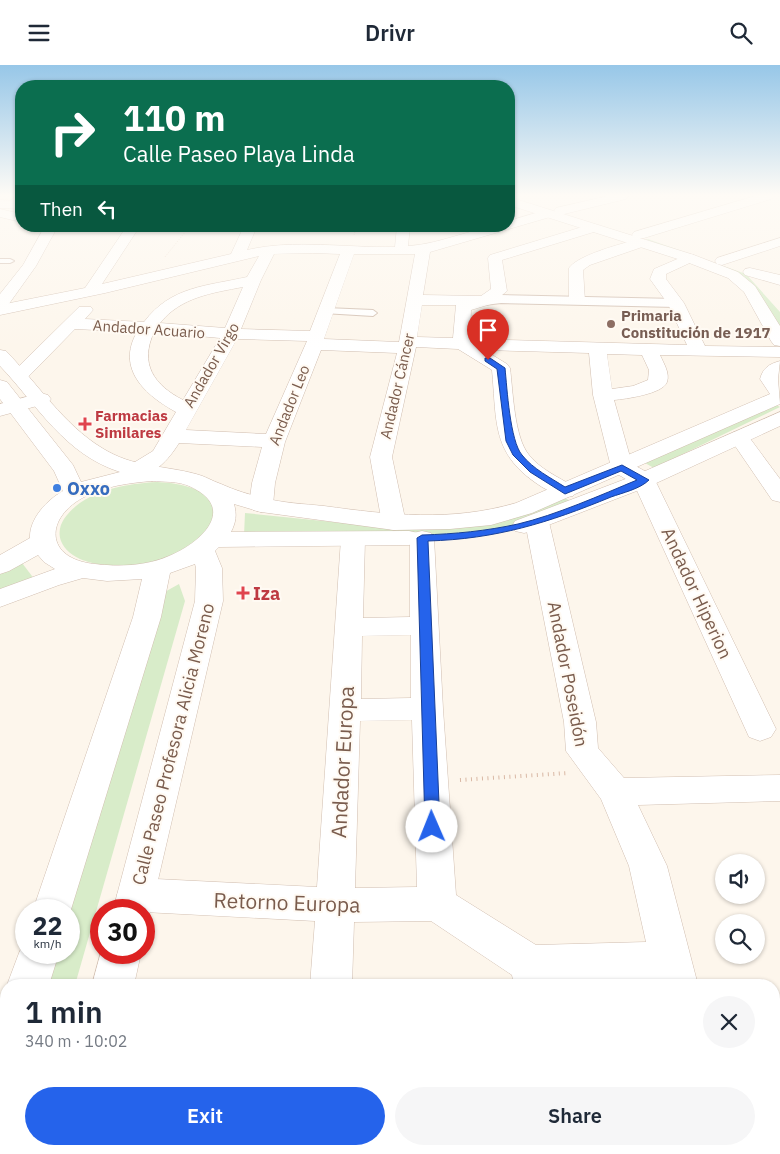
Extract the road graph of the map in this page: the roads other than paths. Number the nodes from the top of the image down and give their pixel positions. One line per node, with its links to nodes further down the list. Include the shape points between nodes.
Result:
1 (41, 247): 27 (street)
2 (119, 247): 22 (street, via 98,277)
3 (241, 247): 15 (street)
4 (402, 247): 14 (street)
5 (431, 247): 12 (street)
6 (529, 247): 24 (street, via 495,258 500,291)
7 (621, 247): 25 (street, via 576,269)
8 (660, 247): 16 (street)
9 (669, 247): 18 (street)
10 (765, 247): 18 (street)
11 (270, 249): 13 (street); 15 (street); 20 (street, Andador Virgo)
12 (423, 249): 14 (street); 23 (street, Andador Cáncer)
13 (348, 251): 14 (street); 29 (street, Andador Leo)
14 (401, 251)
15 (237, 256): 22 (street)
16 (689, 258): 26 (street, via 659,272 658,279); 35 (street, via 722,269 744,282)
17 (9, 259): 19 (street)
18 (722, 261): 21 (street)
19 (0, 275)
20 (254, 280): 32 (street, via 175,300); 33 (street, Andador Virgo)
21 (775, 286)
22 (98, 290): 28 (street); 31 (street)
23 (414, 299): 24 (street); 37 (street, Andador Cáncer)
24 (485, 301): 25 (street); 36 (street, via 463,307)
25 (578, 301): 26 (street)
26 (676, 303): 40 (street)
27 (0, 305)
28 (0, 309)
29 (326, 311): 30 (lane); 34 (street, Andador Leo)
30 (373, 313)
31 (72, 324): 32 (street, Andador Acuario); 44 (street)
32 (149, 327): 33 (street, Andador Acuario); 51 (street, via 137,352 138,362 148,383)
33 (231, 334): 34 (street, Andador Acuario); 51 (street, Andador Virgo)
34 (316, 340): 37 (street, Andador Acuario); 55 (street, Andador Leo)
35 (780, 341)
36 (461, 343): 37 (street, Andador Acuario); 38 (street, Andador Acuario); 60 (street, via 501,368 511,441 517,455)
37 (407, 345): 65 (street, Andador Cáncer, via 381,457)
38 (597, 348): 39 (street, Andador Acuario); 47 (street)
39 (649, 350): 40 (street, Andador Acuario); 47 (street, via 658,369 657,383 630,394)
40 (699, 351): 41 (street, Andador Acuario)
41 (780, 352)
42 (0, 355): 44 (street)
43 (780, 367): 46 (street, via 771,372 769,379)
44 (20, 374): 49 (street)
45 (0, 386): 50 (street)
46 (780, 393)
47 (603, 395): 56 (street)
48 (780, 397): 56 (street)
49 (41, 399): 50 (street); 57 (street, via 88,449 120,466)
50 (8, 408): 61 (street, via 65,470)
51 (186, 409): 53 (street, Andador Virgo)
52 (780, 419): 54 (street)
53 (172, 436): 55 (street); 57 (street, Andador Virgo, via 161,455)
54 (739, 437): 58 (street); 62 (street)
55 (274, 441): 63 (street, Andador Leo, via 263,477)
56 (622, 467): 58 (street); 60 (street)
57 (145, 472): 59 (street, via 196,481); 61 (street)
58 (644, 480): 64 (street); 78 (street, Andador Hiperion)
59 (212, 489): 63 (street); 69 (street, via 225,504 226,521)
60 (565, 491): 65 (street, via 491,518 450,523)
61 (75, 493): 68 (street, via 48,516 42,529)
62 (780, 495)
63 (261, 505): 65 (street)
64 (537, 522): 66 (street, via 463,537); 79 (street, Andador Poseidón, via 580,722 582,751)
65 (394, 523)
66 (422, 538): 67 (street); 74 (street)
67 (353, 539): 69 (street); 75 (street, Andador Europa)
68 (42, 542): 70 (street); 72 (street, via 63,563)
69 (208, 545): 71 (street, via 182,560); 82 (street, Calle Paseo Profesora Alicia Moreno, via 209,601)
70 (0, 566)
71 (158, 568): 72 (street, via 123,573); 81 (street, via 147,617)
72 (82, 570): 73 (street)
73 (0, 599)
74 (425, 626): 75 (street); 76 (street)
75 (349, 627): 77 (street, Andador Europa)
76 (427, 709): 77 (street); 84 (street)
77 (344, 710): 85 (street, Andador Europa)
78 (760, 729)
79 (606, 782): 80 (street); 88 (street, Andador Poseidón, via 648,866)
80 (780, 788)
81 (56, 899)
82 (135, 899)
83 (155, 903): 85 (street, Retorno Europa)
84 (437, 904): 85 (street, Retorno Europa); 89 (street)
85 (334, 905): 92 (street, Andador Europa)
86 (35, 964): 90 (street)
87 (118, 964): 91 (street)
88 (674, 973): 89 (street)
89 (533, 974)
90 (30, 979)
91 (114, 979)
92 (331, 979)

